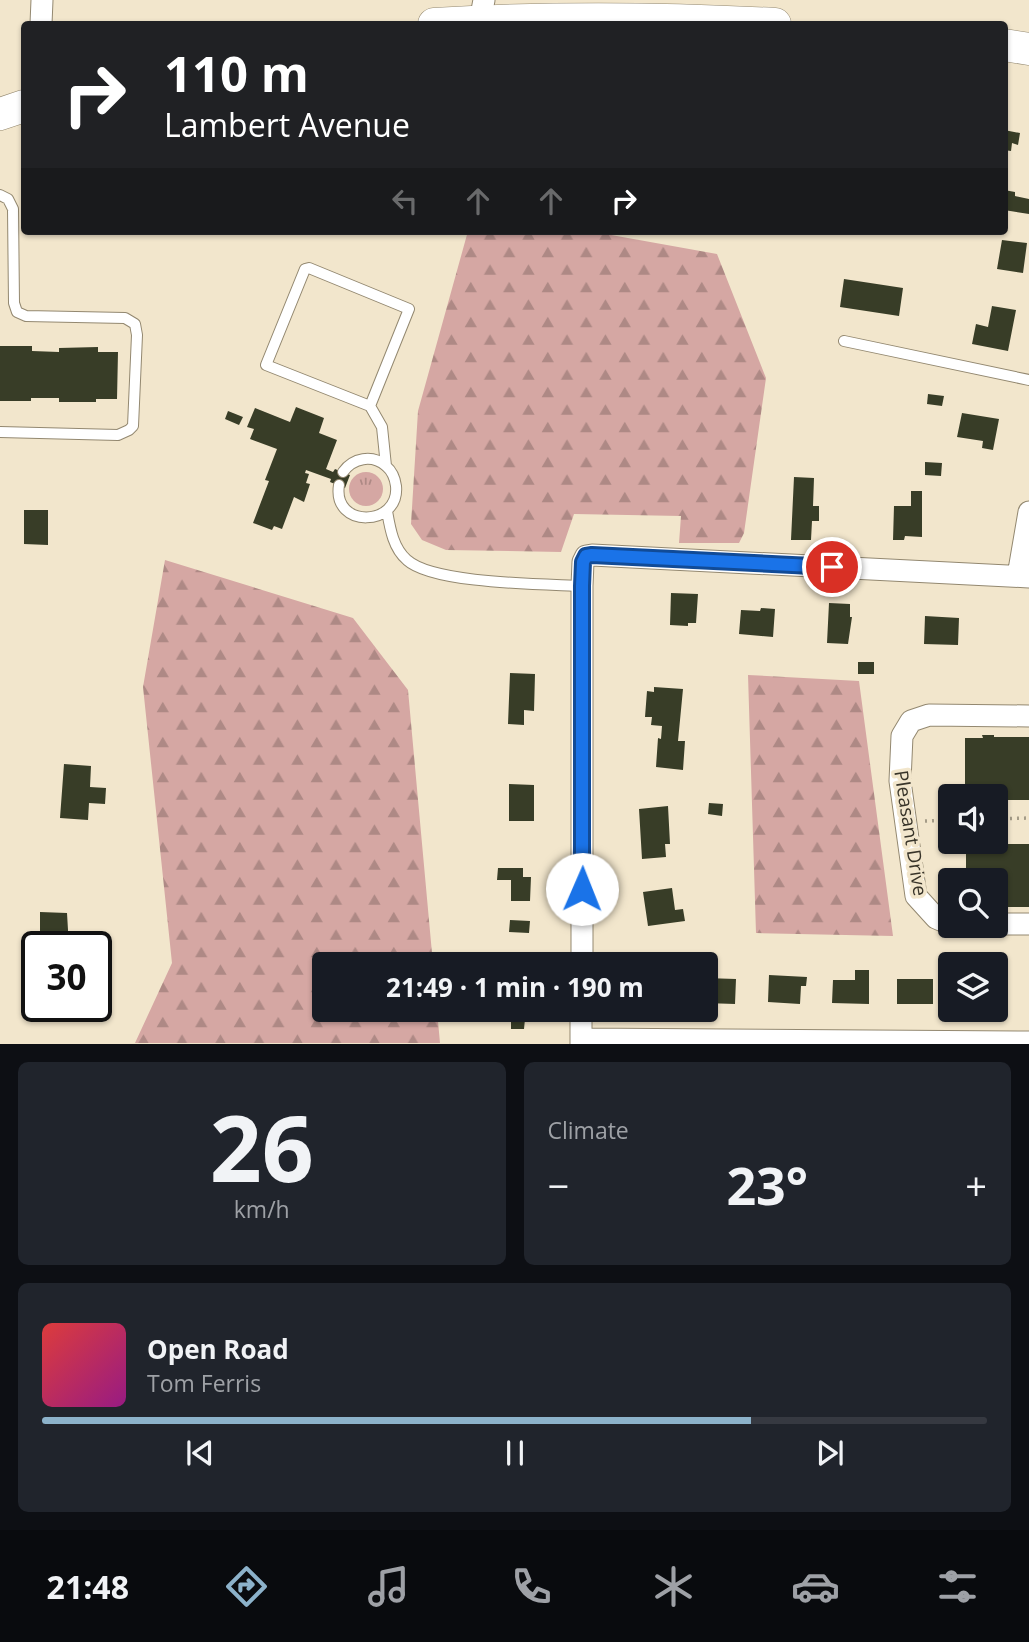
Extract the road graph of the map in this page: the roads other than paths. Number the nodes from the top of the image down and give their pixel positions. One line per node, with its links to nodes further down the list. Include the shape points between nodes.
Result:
1 (42, 0): 3 (street)
2 (482, 11): 4 (main road); 5 (main road)
3 (41, 21)
4 (445, 21)
5 (714, 21)
6 (1008, 46): 7 (main road)
7 (1029, 49)
8 (21, 107): 9 (main road)
9 (0, 114)
10 (0, 195): 14 (lane, via 13,209 17,312 125,318 135,324 137,335 133,426 129,430 118,435)
11 (844, 341): 12 (lane)
12 (1029, 380)
13 (370, 406): 13 (lane, via 409,309 305,269 266,365); 15 (lane, via 382,427)
14 (0, 432)
15 (386, 466): 16 (lane, via 357,460); 18 (lane, via 396,483)
16 (343, 472)
17 (339, 485): 18 (lane, via 339,500 351,514 370,518)
18 (387, 511): 21 (lane, via 401,554 426,570 484,581)
19 (1029, 512): 20 (street)
20 (1024, 577): 21 (street, via 592,555 583,562)
21 (582, 586): 26 (street)
22 (1029, 716): 23 (street, Pleasant Drive, via 929,715 911,721 902,736 900,781 916,896)
23 (938, 919)
24 (1008, 924): 25 (street)
25 (1029, 924)
26 (582, 952)
27 (581, 1022): 28 (street)
28 (581, 1041): 29 (street)
29 (1029, 1042)

